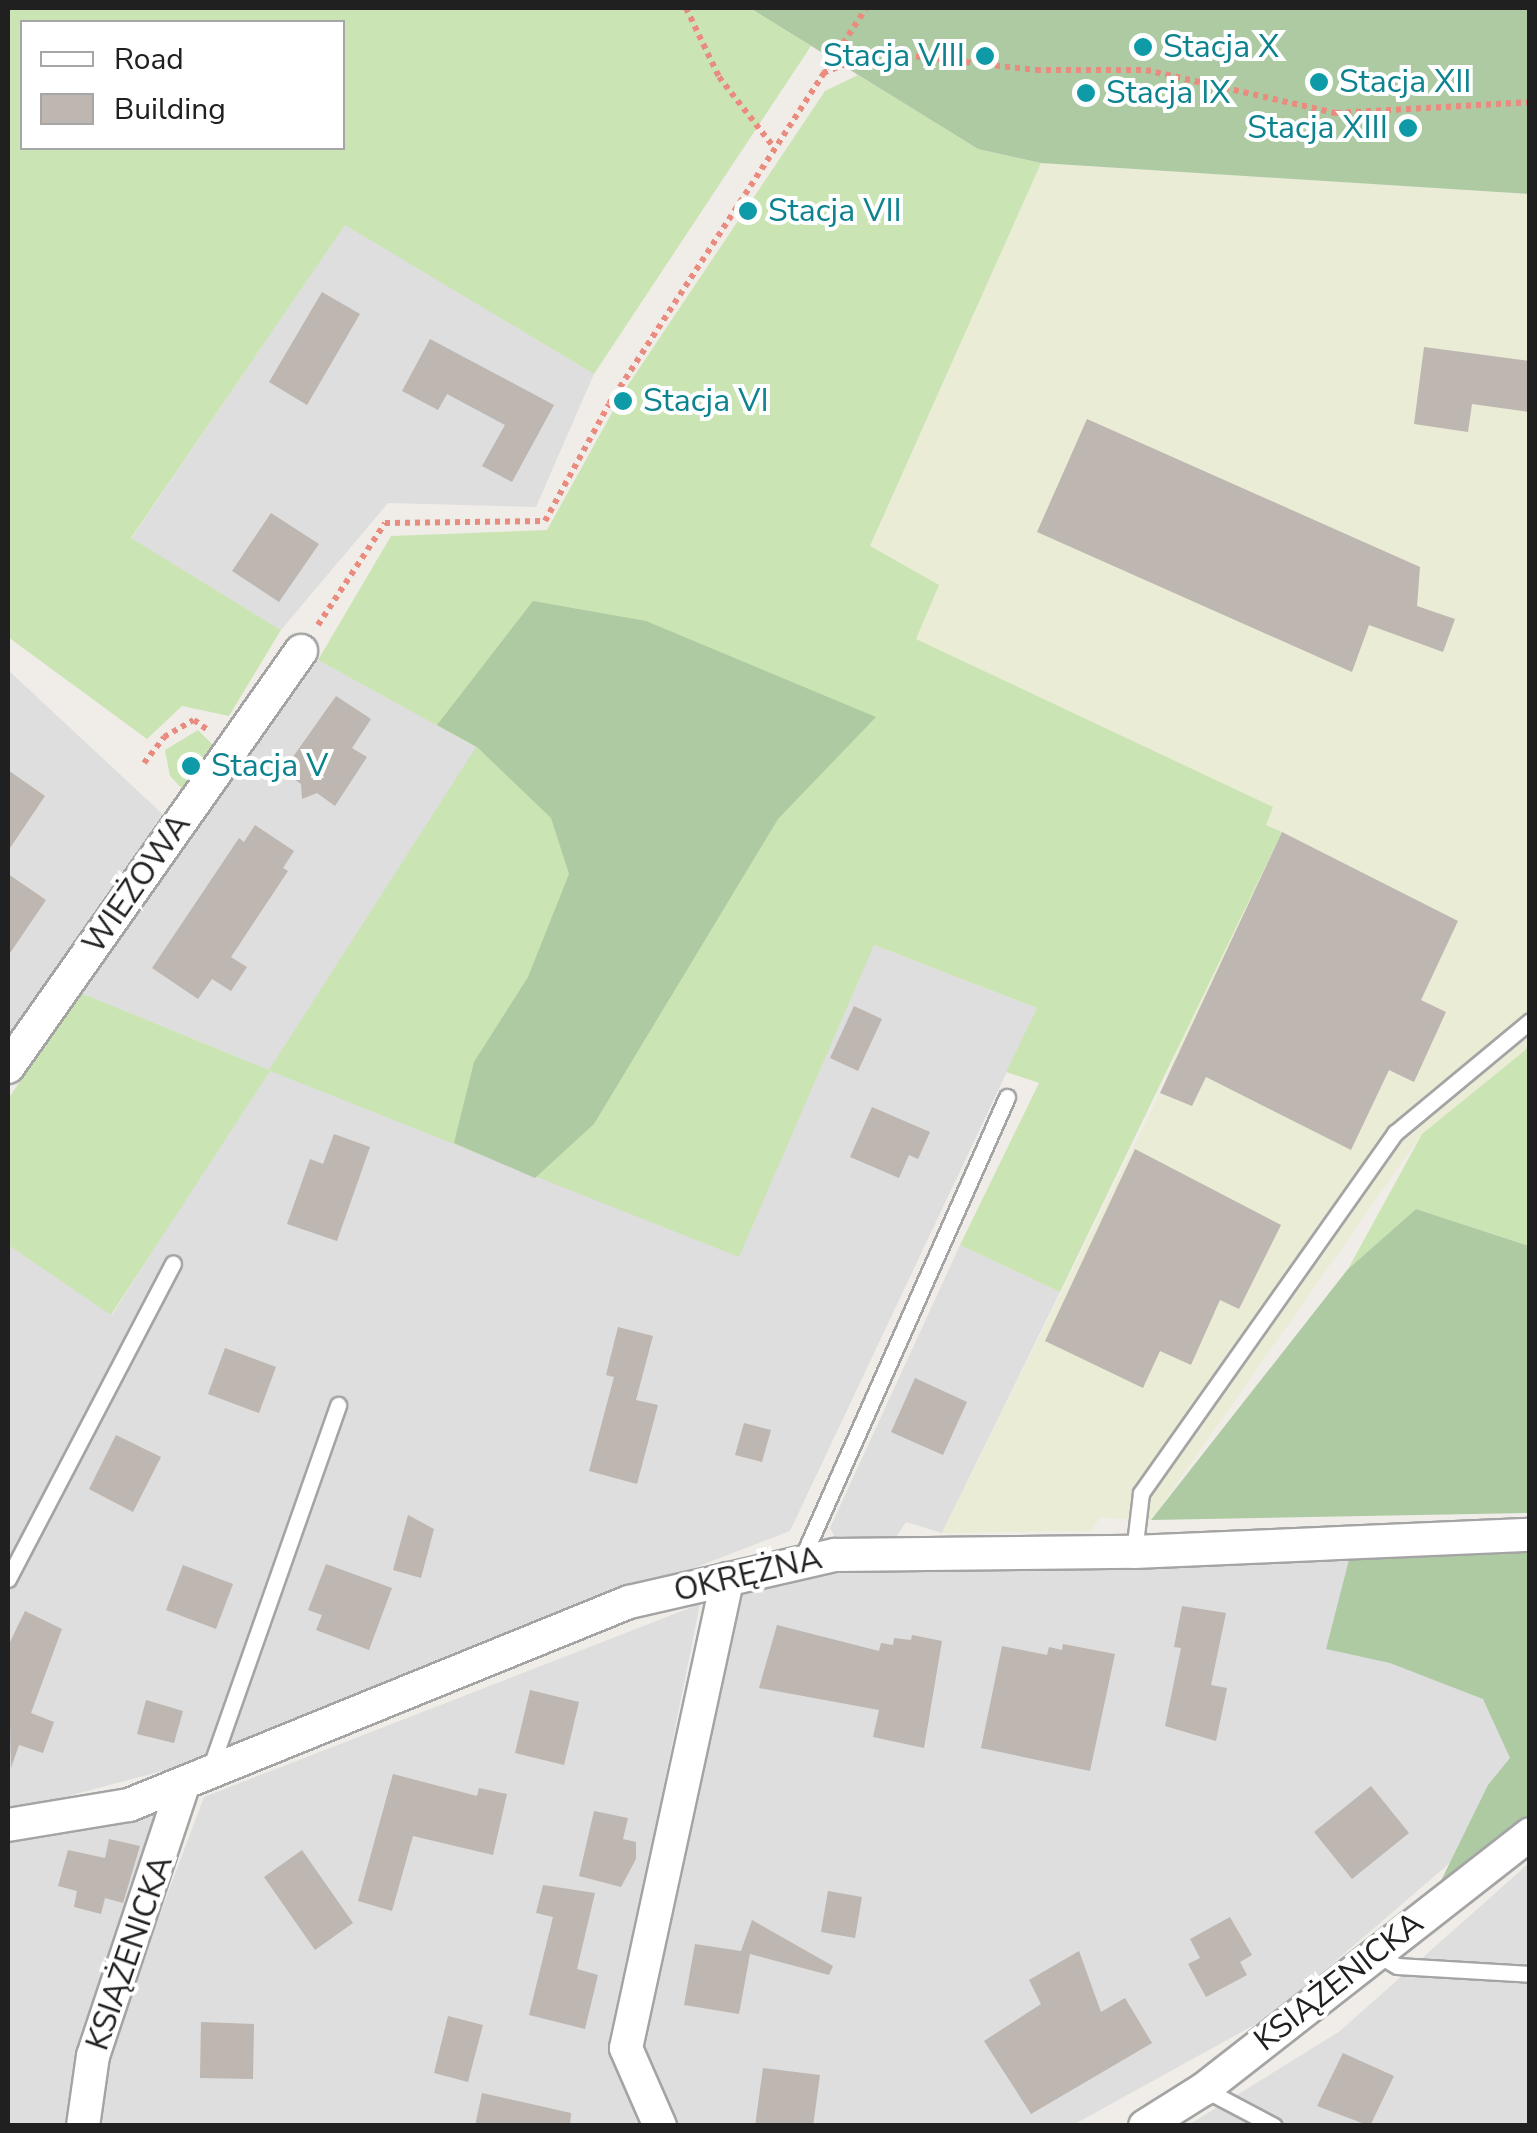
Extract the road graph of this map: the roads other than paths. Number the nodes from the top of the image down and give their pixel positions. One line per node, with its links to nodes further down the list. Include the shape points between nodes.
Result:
1 (301, 651): 3 (street, WIEŻOWA)
2 (1530, 1021): 8 (lane, via 1395,1133 1140,1494)
3 (8, 1067)
4 (1007, 1097): 9 (lane)
5 (174, 1263): 10 (lane)
6 (338, 1405): 12 (lane)
7 (1530, 1535): 8 (street, OKRĘŻNA)
8 (1134, 1552): 9 (street, OKRĘŻNA, via 835,1555)
9 (800, 1563): 11 (street, OKRĘŻNA)
10 (8, 1579)
11 (726, 1579): 12 (street, OKRĘŻNA, via 629,1602); 19 (street, via 626,2048)
12 (196, 1778): 13 (street, OKRĘŻNA, via 129,1805); 18 (street, KSIĄŻENICKA, via 93,2056)
13 (8, 1825)
14 (1530, 1834): 15 (street, KSIĄŻENICKA)
15 (1375, 1954): 16 (lane, via 1397,1966); 17 (street, KSIĄŻENICKA)
16 (1530, 1974)
17 (1204, 2089): 20 (street, KSIĄŻENICKA); 21 (lane)
18 (83, 2126)
19 (660, 2126)
20 (1145, 2126)
21 (1274, 2126)

